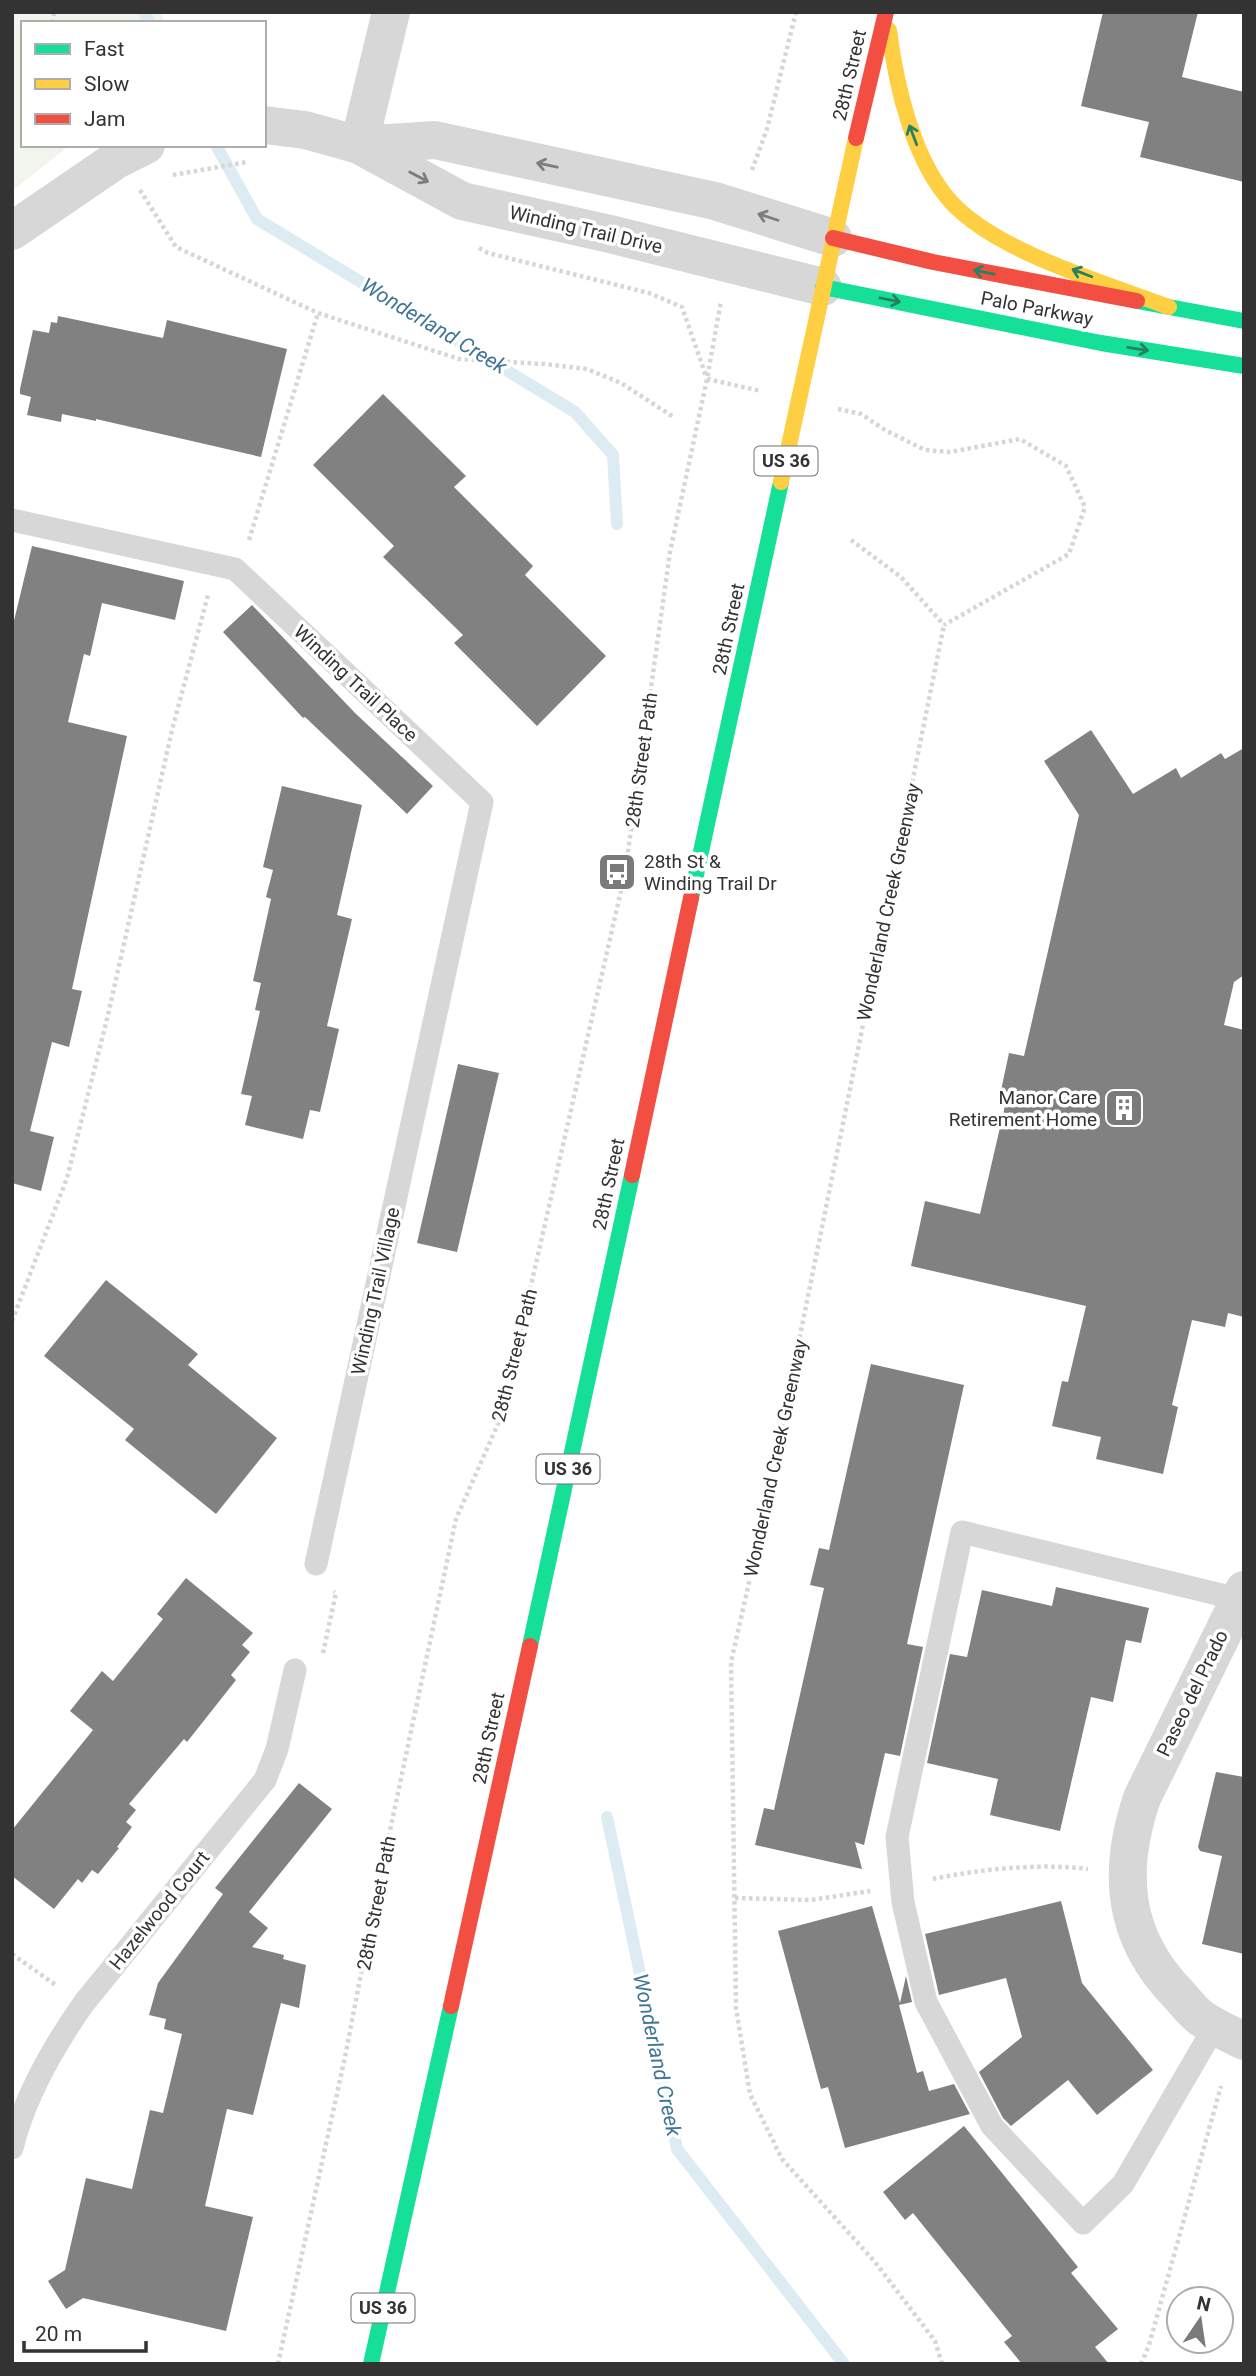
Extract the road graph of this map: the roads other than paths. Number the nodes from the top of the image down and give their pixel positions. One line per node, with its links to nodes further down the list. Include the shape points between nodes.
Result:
1 (391, 12): 4 (street)
2 (886, 12): 7 (main road, 28th Street / US 36); 9 (main road, one-way to 2, via 1012,244 955,206 919,151 907,121)
3 (266, 125): 4 (street, Winding Trail Drive)
4 (359, 145): 7 (street, Winding Trail Drive, one-way to 4, via 738,208 435,140); 8 (street, Winding Trail Drive, one-way to 8, via 462,201)
5 (142, 147): 6 (street)
6 (12, 231)
7 (833, 238): 8 (main road, 28th Street / US 36); 9 (main road, Palo Parkway, one-way to 7)
8 (823, 287): 11 (main road, Palo Parkway, one-way to 11, via 1101,343); 19 (main road, 28th Street / US 36)
9 (1169, 307): 10 (main road, Palo Parkway)
10 (1244, 321)
11 (1244, 366)
12 (12, 520): 13 (lane, Winding Trail Place, via 235,569 482,802)
13 (435, 1019): 14 (lane, Winding Trail Village)
14 (316, 1564)
15 (1241, 1594): 17 (street, Paseo del Prado, via 1142,1798 1131,1830 1126,1877 1134,1926 1158,1974 1200,2018); 17 (lane, via 962,1532 897,1837 903,1902 926,2002 992,2126 1083,2223 1123,2184)
16 (295, 1670): 18 (lane, Hazelwood Court, via 265,1780 67,2027 41,2072)
17 (1234, 2036)
18 (12, 2148)
19 (371, 2364)

